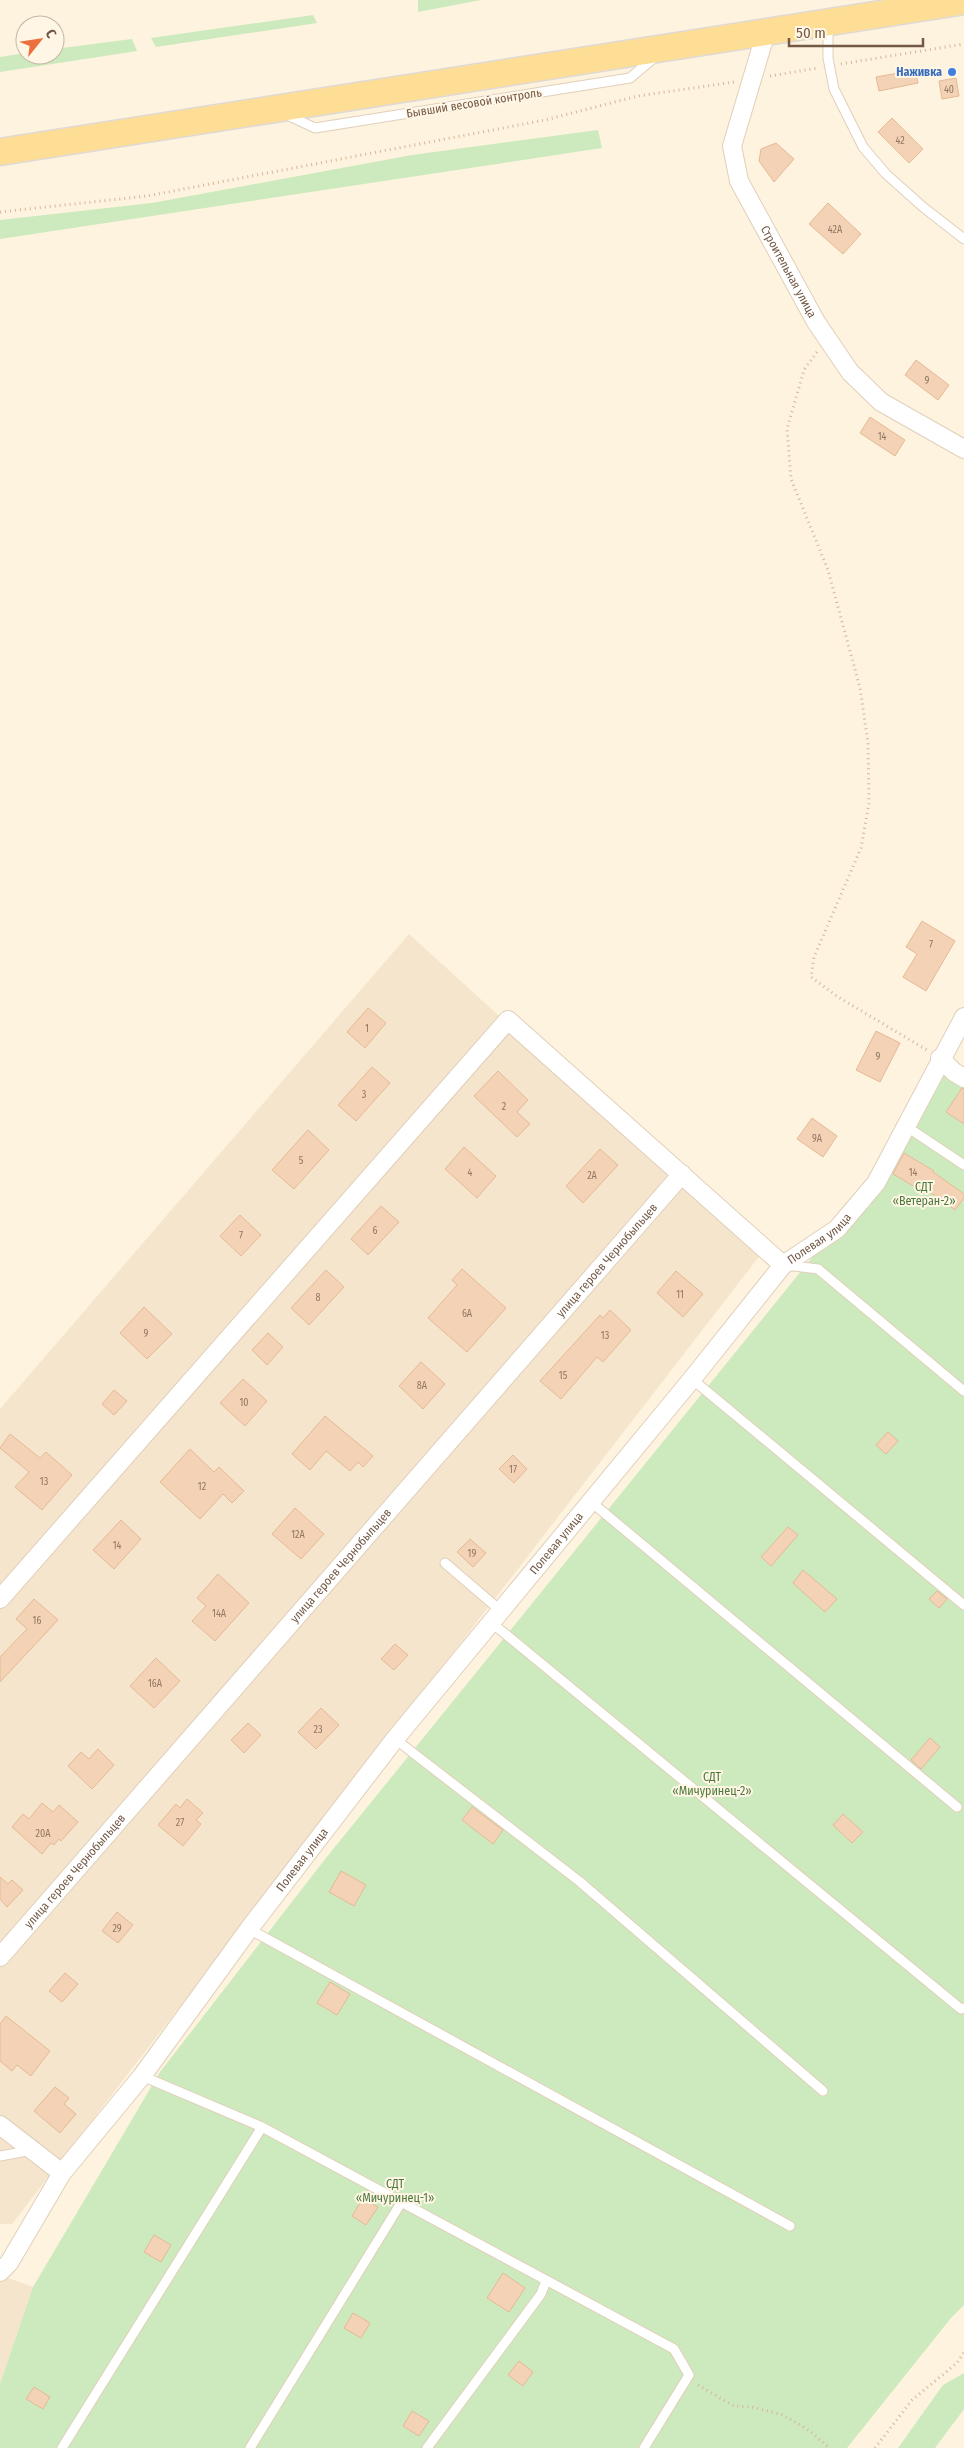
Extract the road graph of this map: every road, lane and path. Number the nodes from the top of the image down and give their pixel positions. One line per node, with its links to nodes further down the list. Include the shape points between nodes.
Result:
1 (964, 1): 2 (main road)
2 (828, 23): 3 (main road); 5 (lane)
3 (766, 32): 6 (street, Строительная улица); 7 (main road)
4 (964, 44): 5 (path)
5 (830, 66): 6 (path); 9 (lane, via 834,89 863,147 886,174)
6 (752, 80): 8 (path, via 638,96 545,120 147,196); 10 (street, Строительная улица, via 732,146 740,180)
7 (0, 152)
8 (0, 212)
9 (964, 239)
10 (827, 339): 11 (street, Строительная улица, via 850,372 881,402); 13 (path, via 804,370 787,429 791,479 828,570 860,688 868,744 869,802 861,848 814,957 811,977 838,997)
11 (964, 449)
12 (964, 1016): 13 (street, Полевая улица)
13 (940, 1058): 14 (street); 15 (street, Полевая улица)
14 (964, 1078)
15 (907, 1127): 16 (lane); 18 (street, Полевая улица, via 876,1183 838,1229)
16 (964, 1165)
17 (682, 1174): 18 (street); 23 (street, via 508,1020); 29 (street, улица героев Чернобыльцев)
18 (783, 1265): 19 (street, Полевая улица); 20 (lane, via 818,1269)
19 (692, 1379): 21 (street, Полевая улица); 24 (lane)
20 (964, 1392)
21 (590, 1501): 25 (street, Полевая улица); 27 (lane)
22 (445, 1563): 25 (lane)
23 (0, 1599)
24 (964, 1605)
25 (496, 1617): 26 (street, Полевая улица); 30 (lane, via 961,2009)
26 (395, 1739): 28 (street, Полевая улица); 32 (lane, via 579,1881)
27 (958, 1807)
28 (248, 1929): 31 (street, Полевая улица); 39 (lane)
29 (0, 1957)
30 (964, 2008)
31 (142, 2076): 34 (lane); 37 (street, Полевая улица)
32 (823, 2091)
33 (0, 2125): 35 (street)
34 (262, 2127): 38 (lane); 44 (lane)
35 (32, 2150): 36 (lane); 37 (street)
36 (0, 2156)
37 (62, 2173): 40 (street, Полевая улица, via 9,2263)
38 (401, 2204): 41 (lane); 45 (lane)
39 (790, 2226)
40 (0, 2272)
41 (546, 2281): 43 (lane, via 674,2349 689,2375); 46 (lane, via 541,2294)
42 (964, 2352): 49 (path, via 957,2363 912,2400)
43 (687, 2378): 47 (lane); 48 (path, via 734,2406 783,2415 810,2431)
44 (62, 2448)
45 (250, 2448)
46 (427, 2448)
47 (644, 2448)
48 (829, 2448)
49 (875, 2448)

